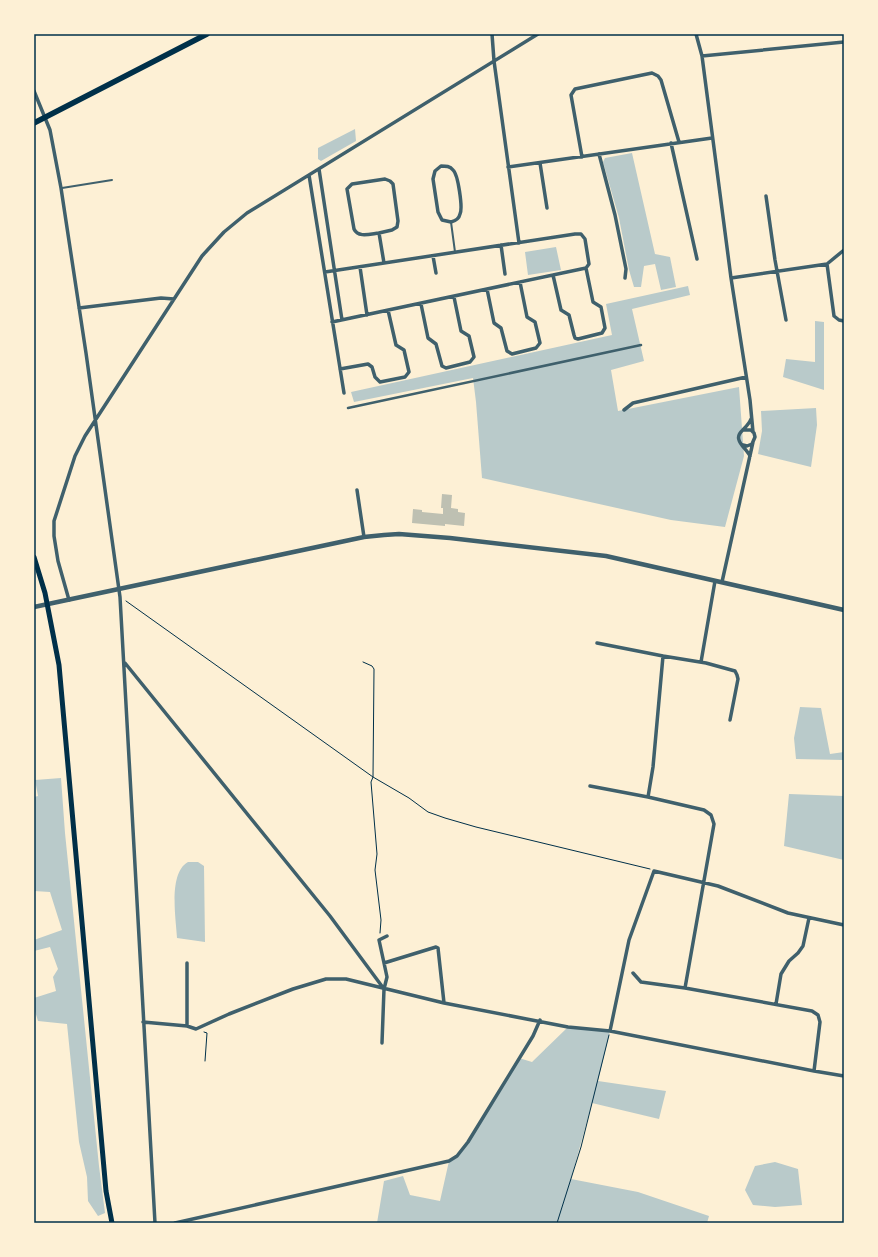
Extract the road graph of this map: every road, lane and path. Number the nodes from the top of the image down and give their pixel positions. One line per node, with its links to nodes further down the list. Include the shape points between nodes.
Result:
1 (207, 34): 9 (main road)
2 (492, 34): 7 (street)
3 (538, 34): 7 (street)
4 (696, 34): 6 (street)
5 (844, 42): 6 (street)
6 (702, 56): 11 (street)
7 (494, 61): 17 (street); 18 (street)
8 (34, 91): 9 (street)
9 (45, 117): 10 (main road); 21 (street, via 50,130)
10 (34, 122)
11 (712, 138): 12 (street); 43 (street)
12 (679, 142): 13 (street); 15 (street, via 661,80 652,73 575,89 572,92)
13 (671, 143): 14 (street); 31 (street)
14 (599, 154): 15 (street); 42 (street, via 626,269)
15 (582, 156): 16 (street)
16 (540, 163): 17 (street); 23 (street)
17 (508, 168): 26 (street)
18 (319, 169): 19 (street); 36 (street)
19 (309, 175): 38 (street); 47 (street, via 247,213 224,232 202,256)
20 (112, 180): 21 (lane)
21 (60, 188): 49 (street)
22 (766, 196): 37 (street)
23 (547, 208)
24 (451, 222): 24 (street, via 459,216 461,204 456,173 444,166 436,169 433,179 439,215 444,221); 29 (lane)
25 (379, 233): 25 (street, via 397,227 393,184 385,178 352,184 347,189 356,233); 32 (street)
26 (519, 243): 27 (street); 35 (street, via 581,234 585,238 589,264)
27 (501, 245): 29 (street); 40 (street)
28 (844, 250): 33 (street)
29 (455, 252): 30 (street)
30 (433, 256): 32 (street); 39 (street)
31 (697, 259)
32 (384, 263): 34 (street)
33 (827, 264): 37 (street); 54 (street, via 834,313 836,318)
34 (360, 267): 36 (street); 51 (street)
35 (586, 268): 41 (street); 41 (street, via 593,302 601,307 605,328 602,333 575,338 569,315 561,310)
36 (334, 271): 38 (street); 52 (street)
37 (778, 271): 43 (street); 53 (street)
38 (325, 272): 55 (street)
39 (436, 273)
40 (505, 274)
41 (553, 275): 44 (street)
42 (625, 278)
43 (732, 278): 58 (street)
44 (520, 282): 45 (street); 45 (street, via 527,317 535,322 540,343 536,348 512,354 507,351 501,328 494,323)
45 (487, 289): 46 (street)
46 (454, 296): 48 (street); 48 (street, via 461,331 469,336 474,357 470,362 446,368 442,366 436,344 428,338)
47 (174, 299): 49 (street, via 161,298); 63 (street)
48 (421, 304): 50 (street)
49 (79, 308): 63 (street)
50 (388, 310): 51 (street); 57 (street, via 396,345 404,350 409,372 405,377 380,382 375,378 372,366 368,364)
51 (367, 315): 52 (street)
52 (342, 320): 55 (street)
53 (786, 320)
54 (844, 321)
55 (332, 322): 57 (street)
56 (641, 345): 60 (street)
57 (340, 369): 59 (street)
58 (746, 377): 61 (street, via 633,403); 62 (street)
59 (344, 393)
60 (348, 408)
61 (624, 410)
62 (752, 416): 64 (street, via 750,424); 65 (street)
63 (95, 422): 74 (street); 76 (street, via 75,456 54,521 58,561)
64 (743, 430): 65 (street); 67 (street, via 738,439)
65 (753, 432): 66 (street)
66 (753, 442): 67 (street, via 750,445); 68 (street)
67 (743, 445): 68 (street)
68 (750, 457): 73 (street)
69 (357, 490): 70 (street)
70 (364, 537): 72 (street, via 384,534 425,536 536,547 606,556); 74 (street)
71 (34, 557): 110 (main road, via 45,593 59,665 106,1183)
72 (715, 581): 73 (street); 83 (street)
73 (722, 582): 78 (street)
74 (119, 590): 75 (street); 76 (street)
75 (120, 597): 81 (street); 85 (path)
76 (67, 600): 77 (street)
77 (35, 607)
78 (844, 610)
79 (597, 643): 80 (street)
80 (663, 656): 83 (street); 87 (street)
81 (124, 662): 97 (street, via 330,916); 102 (street)
82 (363, 662): 85 (path, via 374,669)
83 (701, 662): 84 (street, via 735,671 738,679)
84 (730, 720)
85 (372, 777): 88 (path, via 428,812 445,818); 93 (path, via 377,854 375,870 381,920)
86 (590, 786): 87 (street)
87 (648, 797): 89 (street, via 704,810 711,815 714,824)
88 (654, 871): 89 (street); 105 (street, via 629,940)
89 (703, 883): 90 (street); 98 (street)
90 (809, 918): 91 (street); 100 (street, via 803,946 781,974)
91 (844, 925)
92 (387, 936): 93 (street)
93 (378, 940): 95 (street)
94 (186, 963): 103 (street)
95 (384, 963): 97 (street); 99 (street, via 438,948)
96 (633, 973): 98 (street, via 641,982)
97 (384, 988): 99 (street); 104 (street, via 346,979 326,979 293,989); 106 (street)
98 (685, 988): 100 (street)
99 (444, 1003): 101 (street)
100 (776, 1004): 108 (street, via 812,1011 818,1015 820,1022)
101 (540, 1020): 105 (street); 112 (street, via 533,1036 468,1142 457,1156 449,1161)
102 (143, 1022): 103 (street); 111 (street)
103 (187, 1026): 104 (street)
104 (196, 1029): 107 (path, via 207,1033)
105 (610, 1031): 108 (street); 113 (path, via 581,1147)
106 (382, 1043)
107 (205, 1061)
108 (814, 1071): 109 (street)
109 (844, 1076)
110 (112, 1223)
111 (155, 1223)
112 (175, 1223)
113 (557, 1223)

